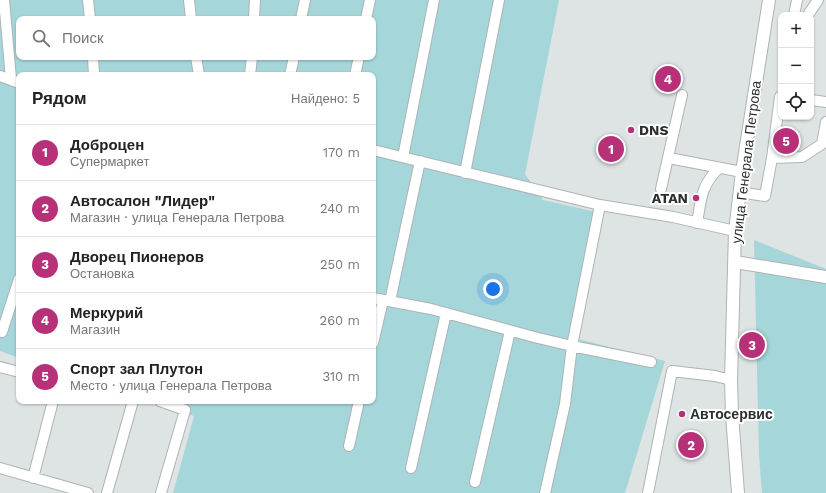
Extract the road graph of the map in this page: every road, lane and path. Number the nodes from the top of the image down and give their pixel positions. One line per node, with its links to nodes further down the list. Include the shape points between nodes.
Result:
1 (4, 0): 30 (lane)
2 (88, 0): 14 (lane)
3 (189, 0): 15 (lane)
4 (255, 0): 16 (lane)
5 (305, 0): 17 (lane)
6 (370, 0): 18 (lane)
7 (434, 0): 38 (lane)
8 (499, 0): 44 (lane)
9 (769, 0): 43 (main road, улица Генерала Петрова)
10 (797, 0): 12 (lane)
11 (818, 0): 13 (lane)
12 (795, 12)
13 (810, 12)
14 (90, 16)
15 (191, 16)
16 (254, 16)
17 (302, 16)
18 (367, 16)
19 (93, 60): 24 (lane)
20 (196, 60): 25 (lane)
21 (252, 60): 26 (lane)
22 (293, 60): 27 (lane)
23 (358, 60): 28 (lane)
24 (94, 72)
25 (198, 72)
26 (250, 72)
27 (291, 72)
28 (356, 72)
29 (0, 76): 30 (lane)
30 (15, 81)
31 (682, 95): 39 (lane)
32 (814, 100): 33 (lane)
33 (826, 102)
34 (778, 117): 40 (lane)
35 (826, 122): 36 (lane)
36 (824, 146): 40 (lane, via 802,157)
37 (376, 151): 38 (lane)
38 (403, 157): 41 (lane)
39 (668, 158): 42 (lane); 45 (lane)
40 (772, 158): 46 (lane, via 765,196)
41 (420, 161): 44 (lane); 53 (lane)
42 (719, 168): 43 (lane); 48 (lane, via 711,176 704,190)
43 (742, 172): 46 (main road, улица Генерала Петрова)
44 (465, 173): 47 (lane)
45 (661, 189)
46 (739, 192): 49 (main road, улица Генерала Петрова)
47 (600, 205): 48 (lane); 58 (lane)
48 (697, 223): 49 (lane)
49 (735, 231): 50 (main road, улица Генерала Петрова)
50 (735, 262): 51 (main road); 62 (main road, улица Генерала Петрова)
51 (826, 277)
52 (16, 288): 57 (lane)
53 (382, 300): 54 (lane); 55 (lane)
54 (446, 313): 56 (lane); 69 (lane)
55 (376, 328)
56 (510, 330): 58 (lane); 71 (lane)
57 (2, 332)
58 (572, 346): 59 (lane); 75 (lane, via 565,404)
59 (651, 362)
60 (0, 367): 61 (lane)
61 (16, 371)
62 (732, 380): 76 (lane, via 672,371); 77 (main road, улица Генерала Петрова)
63 (53, 404): 70 (lane)
64 (132, 404): 73 (lane)
65 (168, 404): 74 (lane, via 185,410)
66 (358, 404): 67 (lane)
67 (349, 446)
68 (0, 468): 70 (lane)
69 (411, 468)
70 (33, 478): 72 (lane)
71 (476, 482)
72 (88, 493)
73 (107, 493)
74 (161, 493)
75 (545, 493)
76 (648, 493)
77 (738, 493)

